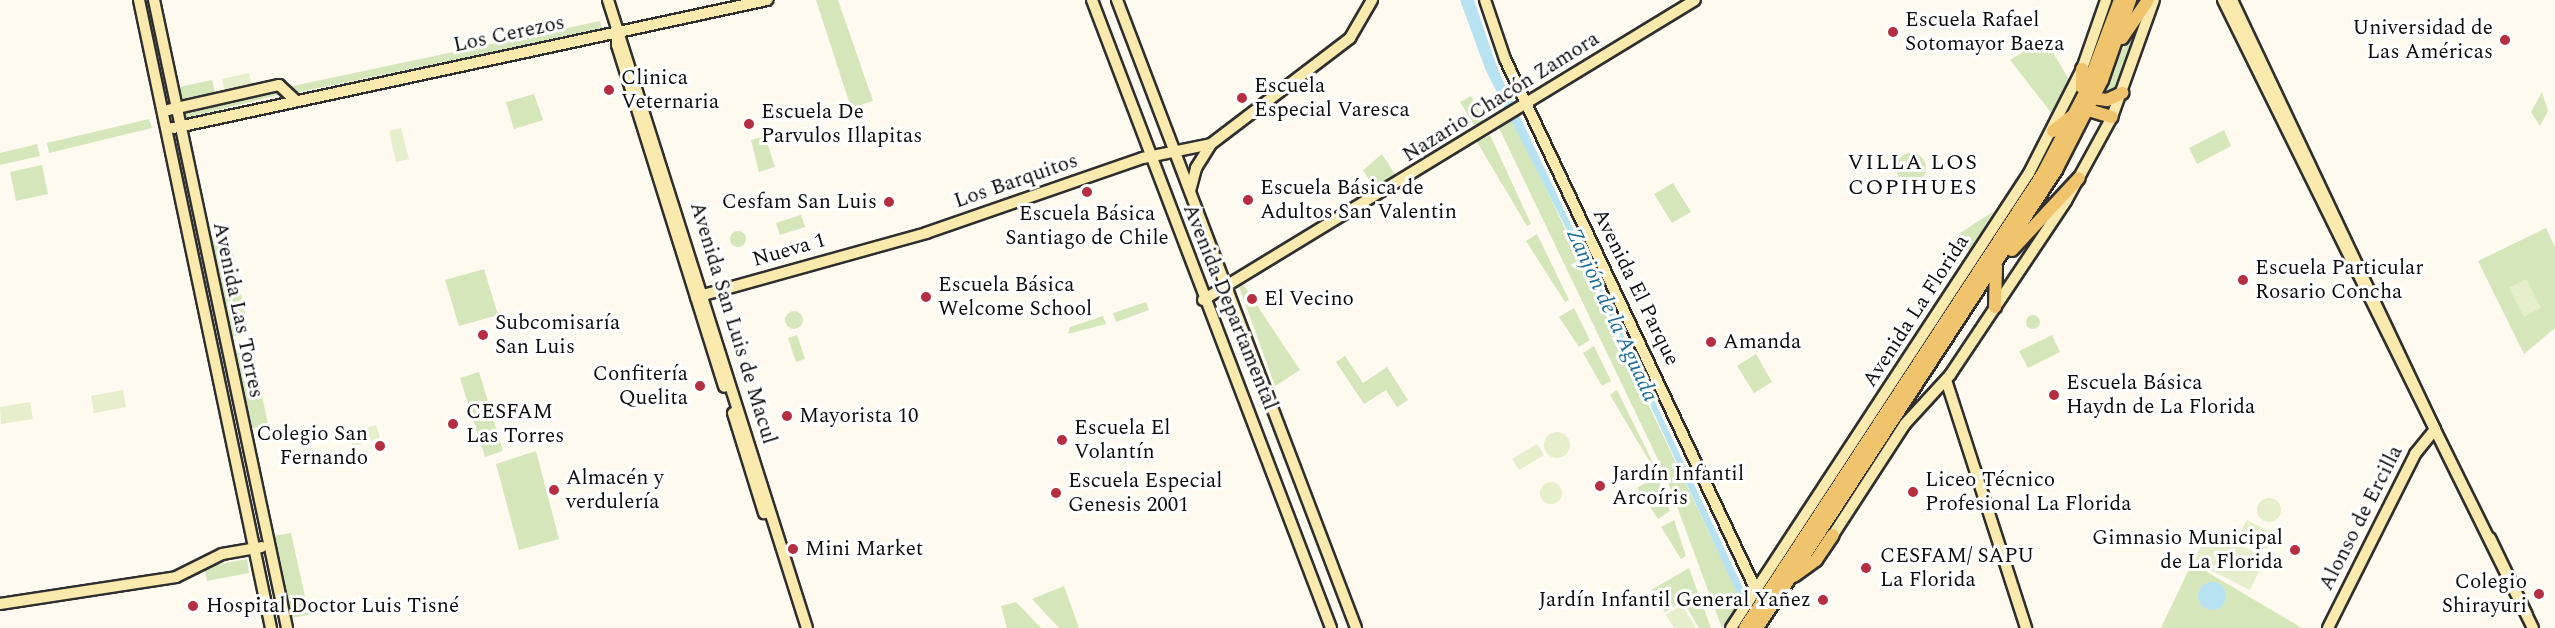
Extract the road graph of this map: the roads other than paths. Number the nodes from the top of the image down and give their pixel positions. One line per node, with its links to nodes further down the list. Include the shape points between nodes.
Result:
1 (139, 0): 25 (street, Avenida Las Torres)
2 (154, 0): 24 (street, Avenida Las Torres)
3 (608, 0): 17 (street, Avenida San Luis de Macul)
4 (767, 0): 17 (street, Los Cerezos)
5 (1092, 0): 32 (street, Avenida Departamental)
6 (1117, 0): 31 (street, Avenida Departamental)
7 (1372, 0): 30 (street, via 1350,38)
8 (1485, 0): 23 (street, Avenida El Parque)
9 (1695, 0): 23 (street, Nazario Chacón Zamora)
10 (2106, 0): 19 (street, Avenida La Florida)
11 (2120, 0): 22 (main road, Avenida La Florida)
12 (2130, 0): 18 (main road, Avenida La Florida)
13 (2148, 0): 18 (main road)
14 (2154, 0): 20 (street)
15 (2223, 0): 44 (street)
16 (2232, 0): 44 (street)
17 (617, 32): 21 (street, Los Cerezos); 38 (street, Avenida San Luis de Macul, via 616,41)
18 (2114, 48): 22 (main road, Avenida La Florida)
19 (2082, 69): 22 (main road); 29 (street, Avenida La Florida)
20 (2122, 93): 22 (main road); 26 (street)
21 (295, 100): 24 (street, via 279,85); 27 (street, Los Cerezos)
22 (2086, 102): 26 (main road); 29 (main road); 36 (main road, Avenida La Florida); 61 (main road, Avenida La Florida, via 2022,207)
23 (1524, 106): 37 (street, Nazario Chacón Zamora); 51 (street, Avenida El Parque)
24 (175, 108): 25 (street); 27 (street, Avenida Las Torres)
25 (160, 111): 28 (street, Avenida Las Torres)
26 (2112, 117): 33 (street)
27 (179, 126): 28 (street, Los Cerezos); 41 (street, Avenida Las Torres)
28 (164, 129): 42 (street, Avenida Las Torres)
29 (2053, 131): 51 (street, Avenida La Florida)
30 (1211, 144): 31 (street, Los Barquitos); 34 (street, via 1196,168)
31 (1175, 154): 32 (street, Los Barquitos); 34 (street, Avenida Departamental)
32 (1151, 157): 35 (street, Los Barquitos); 39 (street, Avenida Departamental)
33 (2079, 178): 36 (main road); 40 (street)
34 (1190, 195): 37 (street, Avenida Departamental)
35 (893, 242): 38 (street, Nueva 1)
36 (1996, 266): 40 (main road); 50 (main road, Avenida La Florida)
37 (1225, 291): 39 (street, Nazario Chacón Zamora); 59 (street, Avenida Departamental)
38 (700, 296): 56 (street, Avenida San Luis de Macul); 57 (street, Avenida San Luis de Macul)
39 (1203, 300): 58 (street, Avenida Departamental)
40 (1995, 307): 43 (street)
41 (224, 336): 42 (street); 45 (street, Avenida Las Torres)
42 (209, 338): 46 (street, Avenida Las Torres)
43 (1946, 380): 47 (street, via 1905,424); 62 (street)
44 (2436, 429): 63 (street, Alonso de Ercilla, via 2415,454); 64 (street, via 2487,536 2511,573)
45 (249, 451): 46 (street); 48 (street, Avenida Las Torres)
46 (234, 455): 49 (street, Avenida Las Torres)
47 (1833, 535): 50 (main road, via 1816,560)
48 (270, 546): 49 (street); 55 (street, Avenida Las Torres)
49 (255, 548): 52 (street, via 222,554 176,577); 54 (street, Avenida Las Torres)
50 (1789, 580): 53 (main road, Avenida La Florida)
51 (1755, 592): 60 (street, Avenida La Florida)
52 (0, 604)
53 (1759, 625)
54 (271, 628)
55 (287, 628)
56 (800, 628)
57 (807, 628)
58 (1331, 628)
59 (1356, 628)
60 (1731, 628)
61 (1746, 628)
62 (2026, 628)
63 (2328, 628)
64 (2533, 628)

